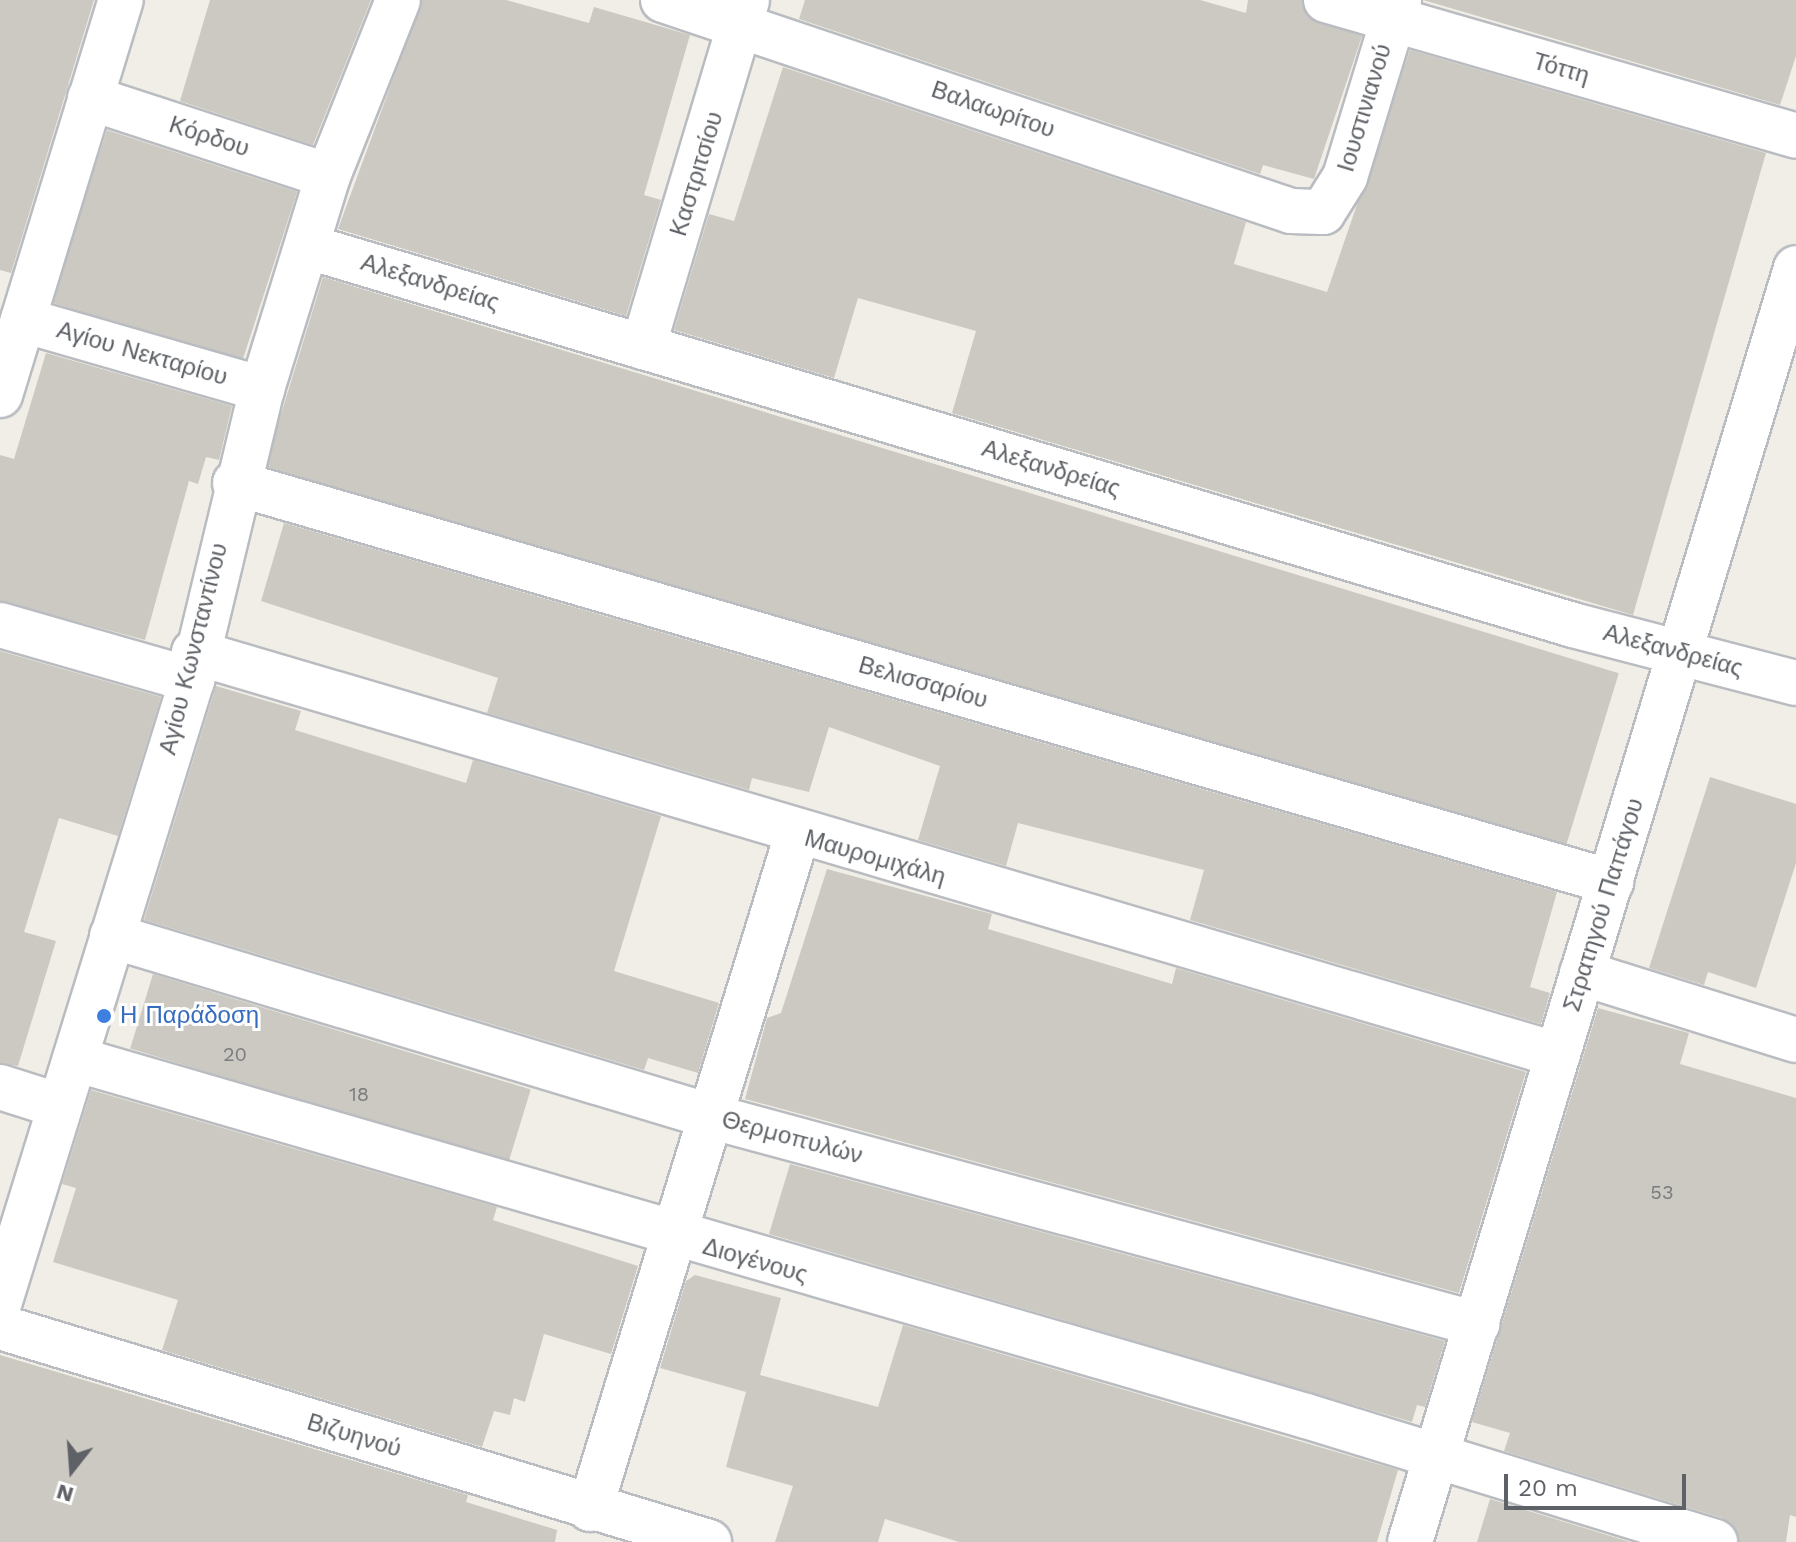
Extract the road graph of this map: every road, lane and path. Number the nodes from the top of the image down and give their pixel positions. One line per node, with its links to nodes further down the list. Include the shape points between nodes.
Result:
1 (121, 0): 7 (street)
2 (398, 0): 9 (street, Αγίου Κωνσταντίνου)
3 (663, 0): 6 (street, Βαλαωρίτου)
4 (1326, 0): 5 (street, Τόττη)
5 (1396, 10): 8 (street, Τόττη); 10 (street, Ιουστινιανού, via 1345,177)
6 (744, 12): 10 (street, Βαλαωρίτου, via 1291,211); 14 (street, Καστριτσίου)
7 (90, 98): 9 (street, Κόρδου); 13 (street)
8 (1796, 136)
9 (328, 176): 11 (street, Αγίου Κωνσταντίνου)
10 (1323, 212)
11 (309, 247): 14 (street, Αλεξανδρείας); 15 (street, Αγίου Κωνσταντίνου)
12 (1796, 268): 19 (street, Στρατηγού Παπάγου)
13 (23, 320): 15 (street, Αγίου Νεκταρίου); 16 (street)
14 (643, 347): 19 (street, Αλεξανδρείας)
15 (262, 389): 17 (street, Αγίου Κωνσταντίνου)
16 (0, 395)
17 (235, 483): 20 (street, Αγίου Κωνσταντίνου); 23 (street, Βελισσαρίου)
18 (0, 625): 20 (street, Μαυρομιχάλη)
19 (1680, 652): 21 (street, Αλεξανδρείας); 23 (street, Στρατηγού Παπάγου)
20 (193, 666): 22 (street, Μαυρομιχάλη); 24 (street, Αγίου Κωνσταντίνου)
21 (1796, 683)
22 (797, 835): 27 (street, Μαυρομιχάλη); 31 (street)
23 (1611, 882): 25 (street, Στρατηγού Παπάγου)
24 (112, 936): 28 (street, Αγίου Κωνσταντίνου); 31 (street, Θερμοπυλών)
25 (1582, 973): 26 (street); 27 (street, Στρατηγού Παπάγου)
26 (1796, 1040)
27 (1558, 1055): 34 (street, Στρατηγού Παπάγου)
28 (75, 1059): 30 (street, Αγίου Κωνσταντίνου); 32 (street, Διογένους)
29 (0, 1087): 30 (street)
30 (60, 1106): 33 (street, Αγίου Κωνσταντίνου)
31 (713, 1117): 32 (street); 34 (street, Θερμοπυλών)
32 (675, 1239): 36 (street, Διογένους); 37 (street)
33 (0, 1301)
34 (1477, 1324): 36 (street, Στρατηγού Παπάγου)
35 (0, 1327): 37 (street, Βιζυηνού)
36 (1436, 1458): 39 (street, Στρατηγού Παπάγου); 40 (street, Διογένους)
37 (590, 1509): 38 (street, Βιζυηνού)
38 (694, 1540)
39 (1410, 1542)
40 (1715, 1542)

